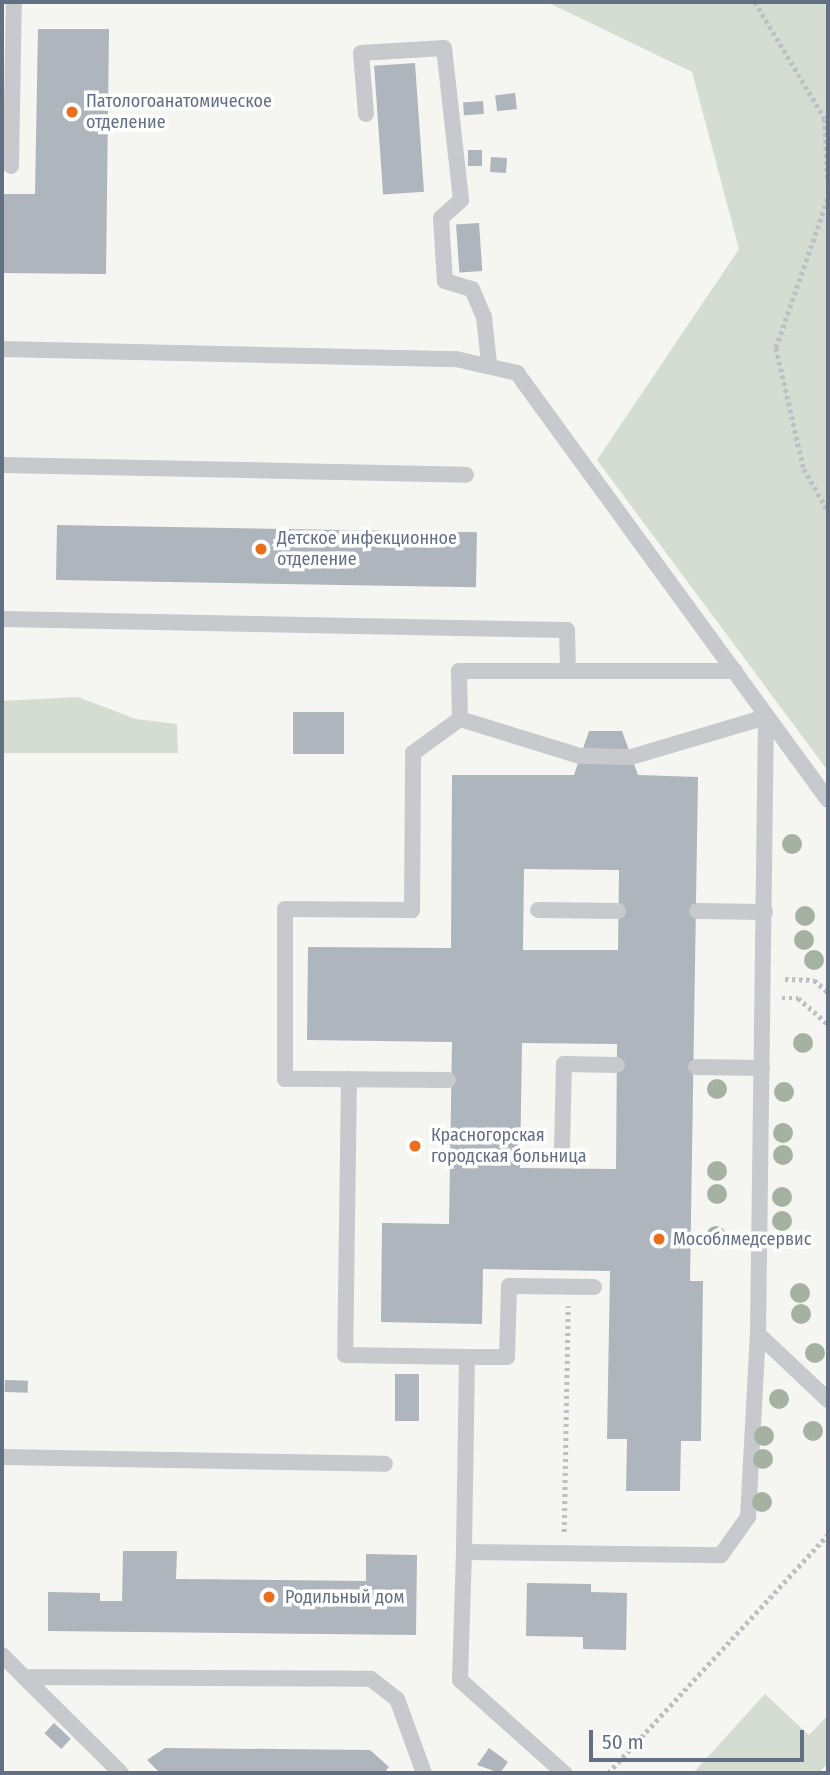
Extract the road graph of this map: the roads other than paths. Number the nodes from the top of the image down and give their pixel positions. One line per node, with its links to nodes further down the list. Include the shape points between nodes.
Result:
1 (14, 2): 3 (lane)
2 (366, 114): 5 (lane, via 361,53 444,48 461,200 441,218 445,281 472,289 484,317)
3 (11, 166)
4 (2, 349): 5 (lane)
5 (489, 363): 10 (lane, via 517,373)
6 (2, 465): 7 (lane)
7 (466, 475)
8 (2, 619): 9 (lane, via 568,631)
9 (568, 671): 10 (lane); 12 (lane, via 459,671)
10 (735, 671): 11 (lane)
11 (766, 717): 12 (lane, via 631,757 580,756); 13 (lane); 17 (lane)
12 (460, 719): 21 (lane, via 413,753 412,910 285,909 285,1079)
13 (828, 800)
14 (538, 910): 15 (lane)
15 (618, 911)
16 (697, 911): 17 (lane)
17 (765, 912): 20 (lane)
18 (617, 1065): 23 (lane, via 564,1065)
19 (696, 1067): 20 (lane)
20 (762, 1068): 25 (lane)
21 (349, 1079): 22 (lane); 26 (lane, via 345,1355)
22 (448, 1080)
23 (562, 1150)
24 (594, 1287): 26 (lane, via 509,1286 508,1357)
25 (758, 1334): 27 (lane); 30 (lane, via 748,1517 721,1555)
26 (467, 1357): 30 (lane)
27 (828, 1400)
28 (2, 1457): 29 (lane)
29 (385, 1464)
30 (464, 1552): 35 (lane, via 460,1680)
31 (2, 1655): 32 (lane)
32 (24, 1677): 33 (lane); 34 (lane, via 371,1679 397,1699)
33 (121, 1773)
34 (424, 1773)
35 (564, 1773)

